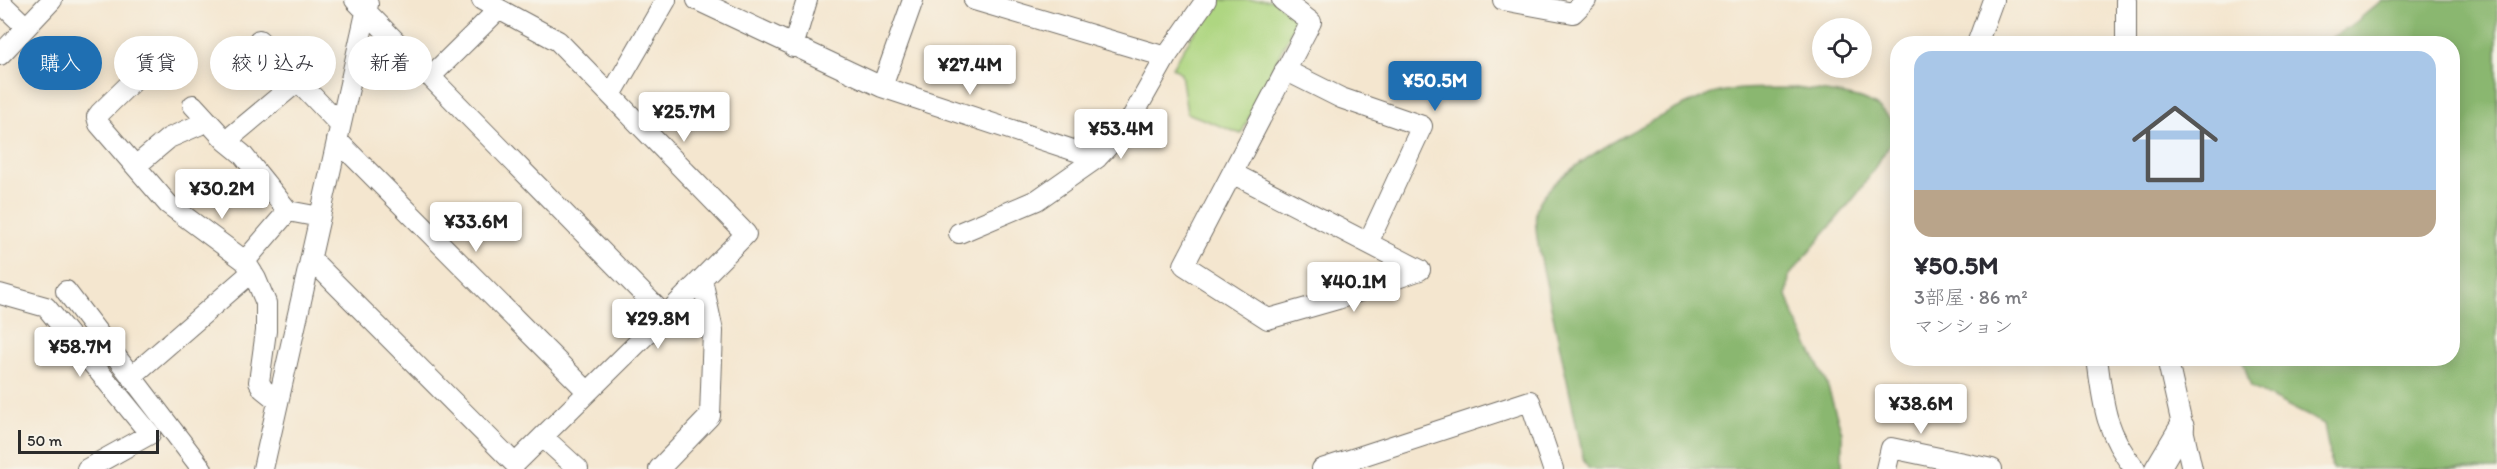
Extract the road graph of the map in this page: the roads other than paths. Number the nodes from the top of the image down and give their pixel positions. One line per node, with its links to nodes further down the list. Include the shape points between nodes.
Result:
1 (52, 0): 17 (street)
2 (666, 0): 31 (street)
3 (697, 0): 16 (street)
4 (807, 0): 21 (street)
5 (913, 0): 27 (street)
6 (974, 0): 23 (street)
7 (1206, 0): 23 (street)
8 (1282, 0): 24 (street, via 1311,22)
9 (1503, 0): 10 (street, via 1573,13)
10 (1586, 0)
11 (1993, 0): 19 (street)
12 (2126, 0): 20 (street)
13 (0, 2): 17 (street)
14 (364, 4): 18 (street); 34 (street)
15 (491, 4): 25 (street); 31 (street, via 558,41)
16 (738, 9): 21 (street)
17 (26, 27): 22 (street)
18 (393, 36)
19 (1980, 36)
20 (2126, 36)
21 (793, 47): 27 (street)
22 (0, 55)
23 (1166, 57): 36 (street, via 1127,126)
24 (1286, 70): 38 (street); 42 (street, via 1341,98 1422,126)
25 (432, 75)
26 (432, 79): 48 (street)
27 (882, 87): 36 (street)
28 (124, 90): 37 (street, via 98,117 99,123)
29 (287, 90): 35 (street)
30 (305, 90): 34 (street)
31 (611, 95): 45 (street, via 747,234)
32 (194, 105): 33 (street)
33 (208, 121): 35 (street); 37 (street, via 169,138)
34 (339, 132): 40 (street); 52 (street)
35 (226, 141): 39 (street, via 242,154)
36 (1097, 158): 41 (street, via 1037,200)
37 (137, 165): 44 (street, via 168,204)
38 (1232, 173): 42 (street); 42 (street, via 1184,265 1268,319 1420,270)
39 (288, 211): 40 (street); 44 (street)
40 (320, 217): 43 (street)
41 (959, 233)
42 (1368, 243)
43 (310, 259): 53 (street); 55 (street, via 515,464)
44 (248, 267): 51 (street); 53 (street, via 266,303 259,382)
45 (702, 279): 48 (street); 60 (street, via 714,331 710,416)
46 (66, 291): 51 (street)
47 (0, 294): 56 (street, via 46,307 150,434)
48 (665, 316): 52 (street)
49 (2098, 366): 65 (street, via 2110,431)
50 (2169, 366): 54 (street)
51 (131, 377): 57 (street)
52 (588, 392): 55 (street)
53 (278, 401): 58 (street)
54 (2182, 427): 66 (street); 67 (street)
55 (543, 437): 59 (street)
56 (87, 469)
57 (201, 469)
58 (263, 469)
59 (578, 469)
60 (659, 469)
61 (1322, 469): 62 (street, via 1530,401)
62 (1553, 469)
63 (1886, 469): 64 (street, via 1891,448)
64 (1992, 469)
65 (2135, 469)
66 (2157, 469)
67 (2192, 469)

